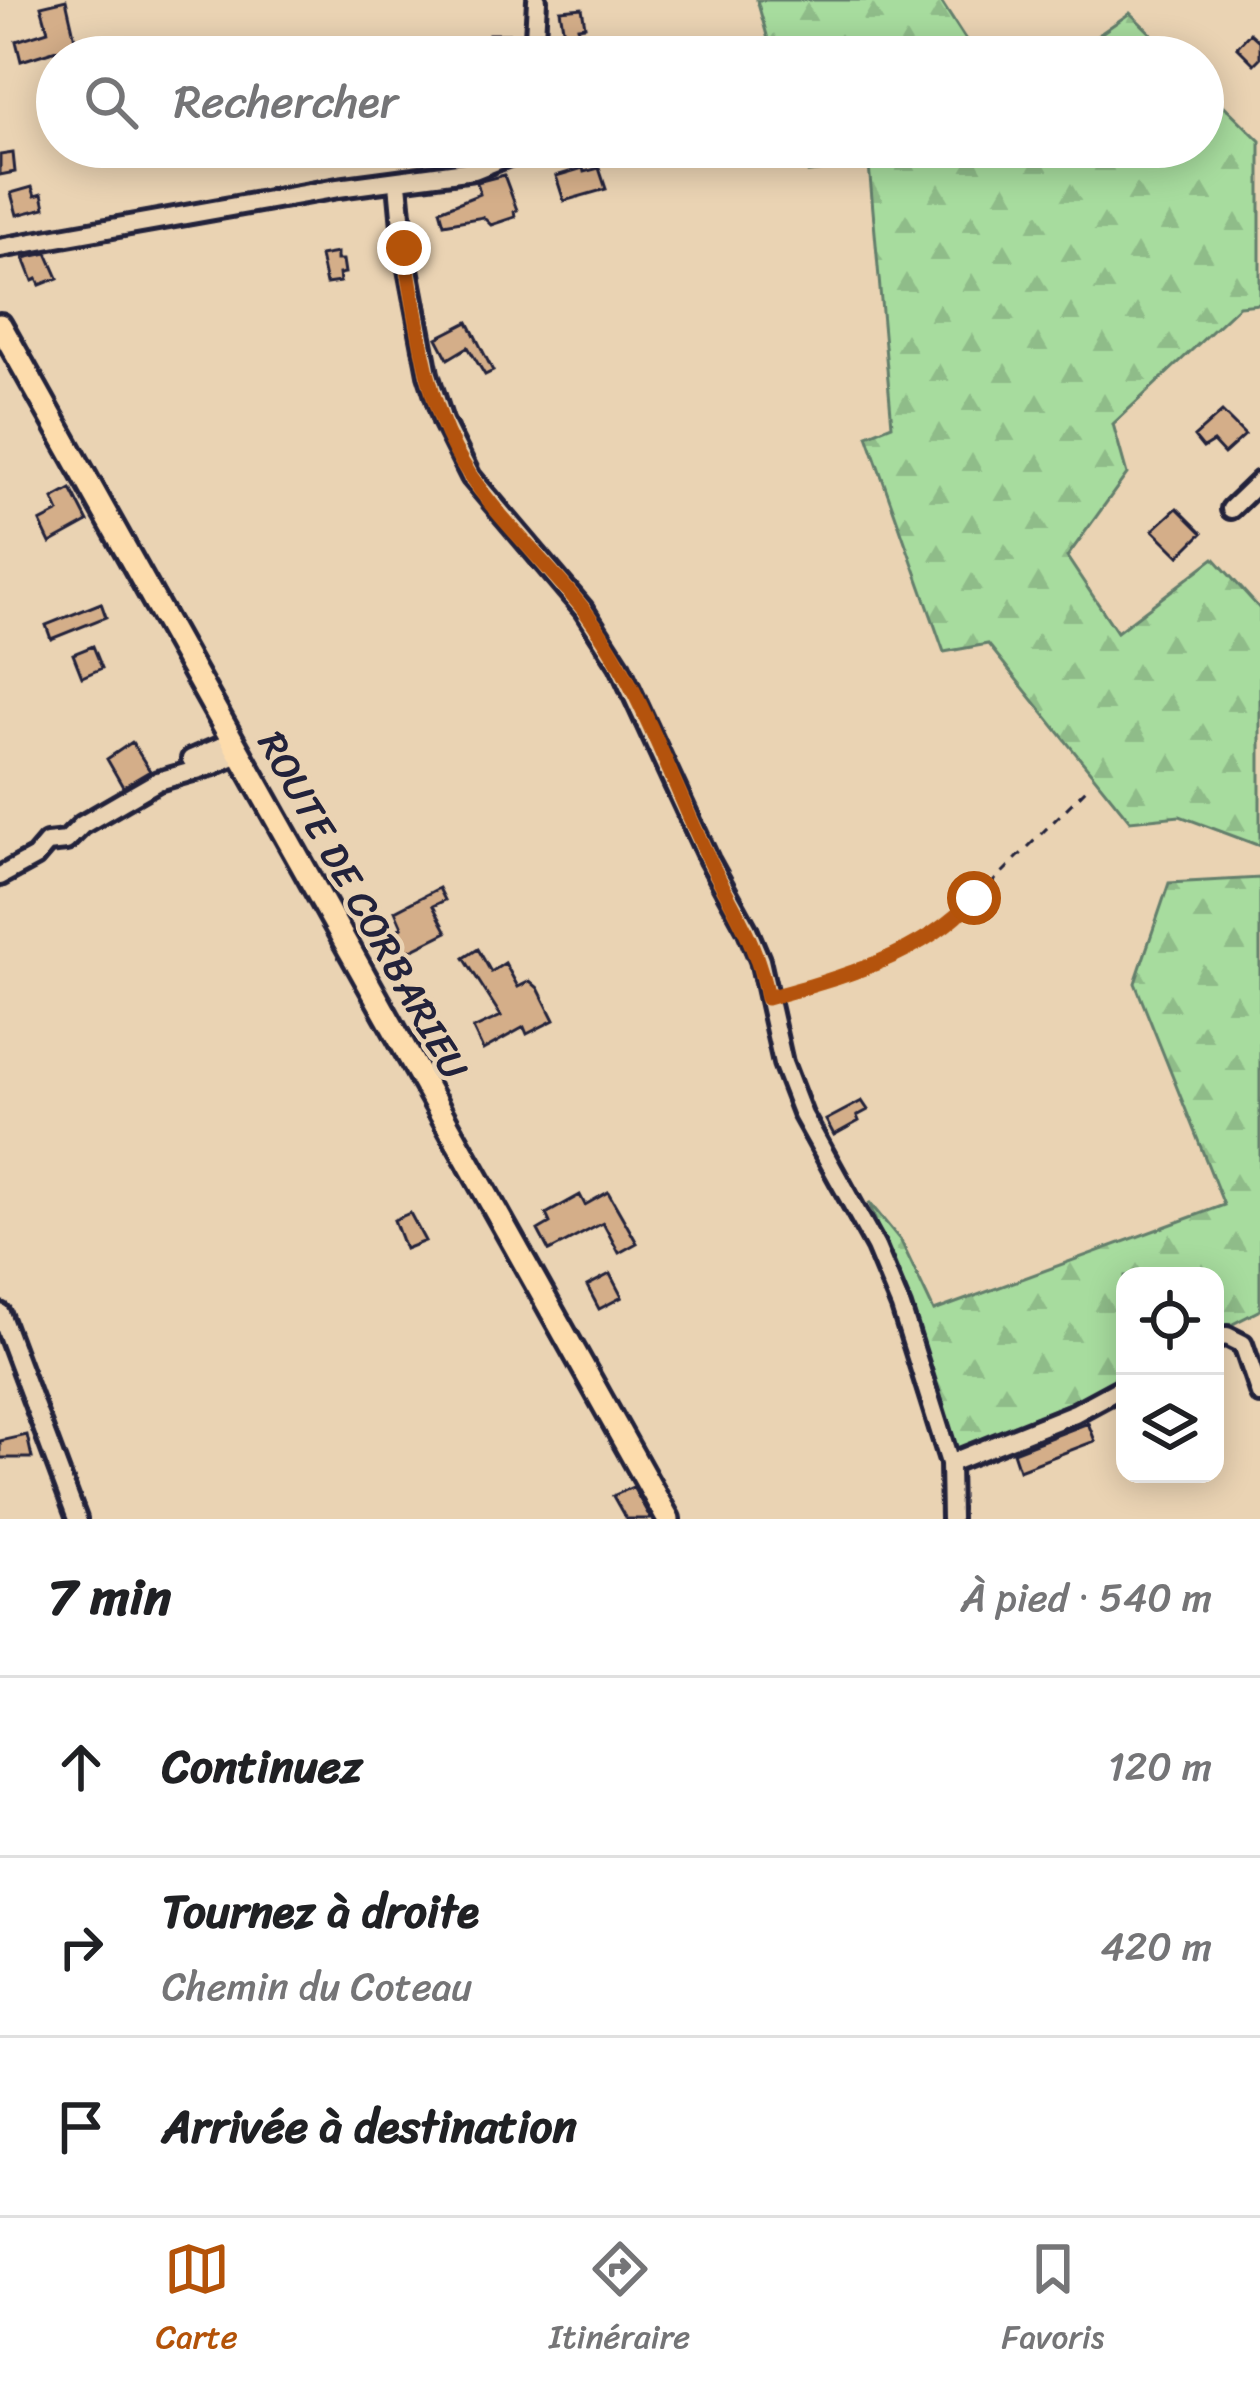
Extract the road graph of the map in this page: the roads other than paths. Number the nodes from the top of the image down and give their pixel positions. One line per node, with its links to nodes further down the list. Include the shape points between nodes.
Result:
1 (537, 0): 2 (street)
2 (536, 36)
3 (479, 168): 4 (street)
4 (398, 183): 5 (street); 16 (street, via 428,374 454,449 584,609 619,665 760,960 783,1063 876,1247)
5 (0, 248)
6 (0, 325): 9 (main road, ROUTE DE CORBARIEU)
7 (1260, 482): 8 (street)
8 (1232, 509)
9 (234, 748): 10 (street); 11 (street, via 214,765 158,781); 18 (main road, ROUTE DE CORBARIEU)
10 (191, 759)
11 (0, 875)
12 (0, 1313): 17 (street)
13 (1224, 1336): 15 (street, via 1243,1344)
14 (1116, 1391): 16 (street)
15 (1260, 1394)
16 (950, 1463): 19 (street)
17 (77, 1519)
18 (668, 1519)
19 (951, 1519)

